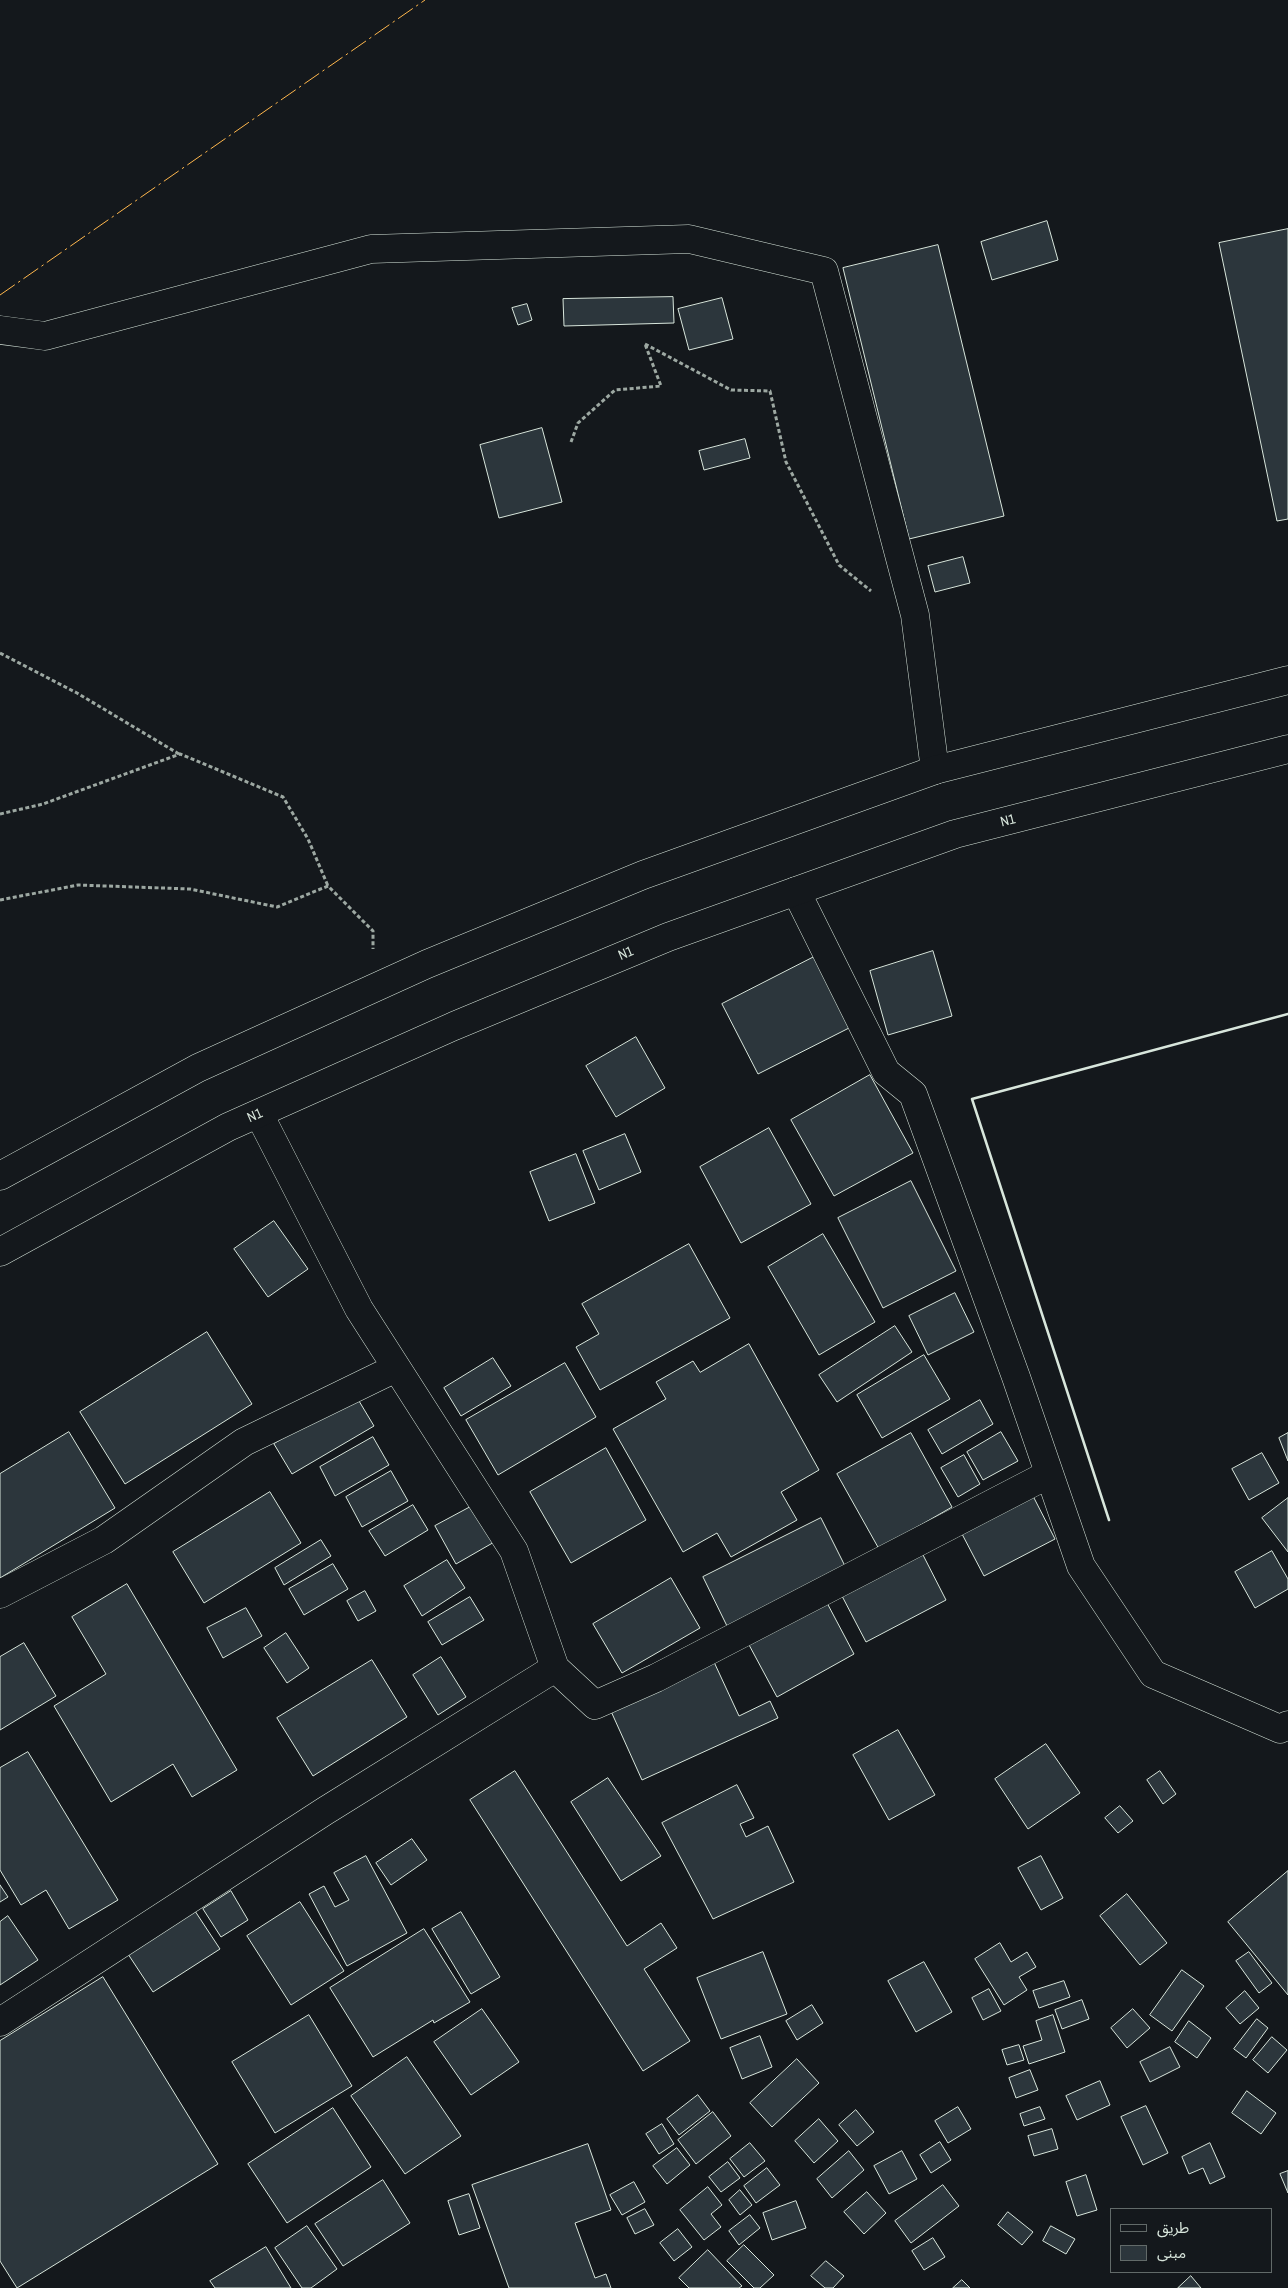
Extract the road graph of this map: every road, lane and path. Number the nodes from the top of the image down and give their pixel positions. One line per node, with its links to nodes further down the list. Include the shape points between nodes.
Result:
1 (0, 330): 3 (main road, via 45,336 371,249 689,239 824,272)
2 (571, 442): 3 (path, via 578,423 615,390 660,386 645,344 731,390 770,391 786,462 839,565 887,605)
3 (915, 615): 8 (main road)
4 (0, 653): 7 (path)
5 (1288, 680): 8 (main road)
6 (1288, 749): 11 (main road, N1 / N1, via 955,834)
7 (180, 754): 9 (path, via 44,804); 10 (path, via 283,797 308,839)
8 (935, 770): 13 (main road, via 644,874)
9 (0, 814)
10 (328, 886): 12 (path, via 278,907 190,889 78,885); 13 (path, via 373,931)
11 (796, 891): 14 (main road, N1 / N1, via 668,936 454,1026); 18 (main road, via 886,1072 913,1094)
12 (0, 900)
13 (374, 988): 15 (main road, via 198,1068)
14 (258, 1114): 16 (main road, N1 / N1, via 228,1127); 17 (main road, via 358,1309)
15 (0, 1176)
16 (0, 1252)
17 (396, 1368): 19 (main road, via 244,1442 104,1540); 20 (main road, via 514,1551)
18 (1050, 1474): 20 (main road, via 656,1678 595,1706); 21 (main road, via 1081,1566 1153,1674 1280,1729)
19 (0, 1594)
20 (555, 1668): 22 (main road, via 325,1811)
21 (1288, 1725)
22 (0, 2022)

